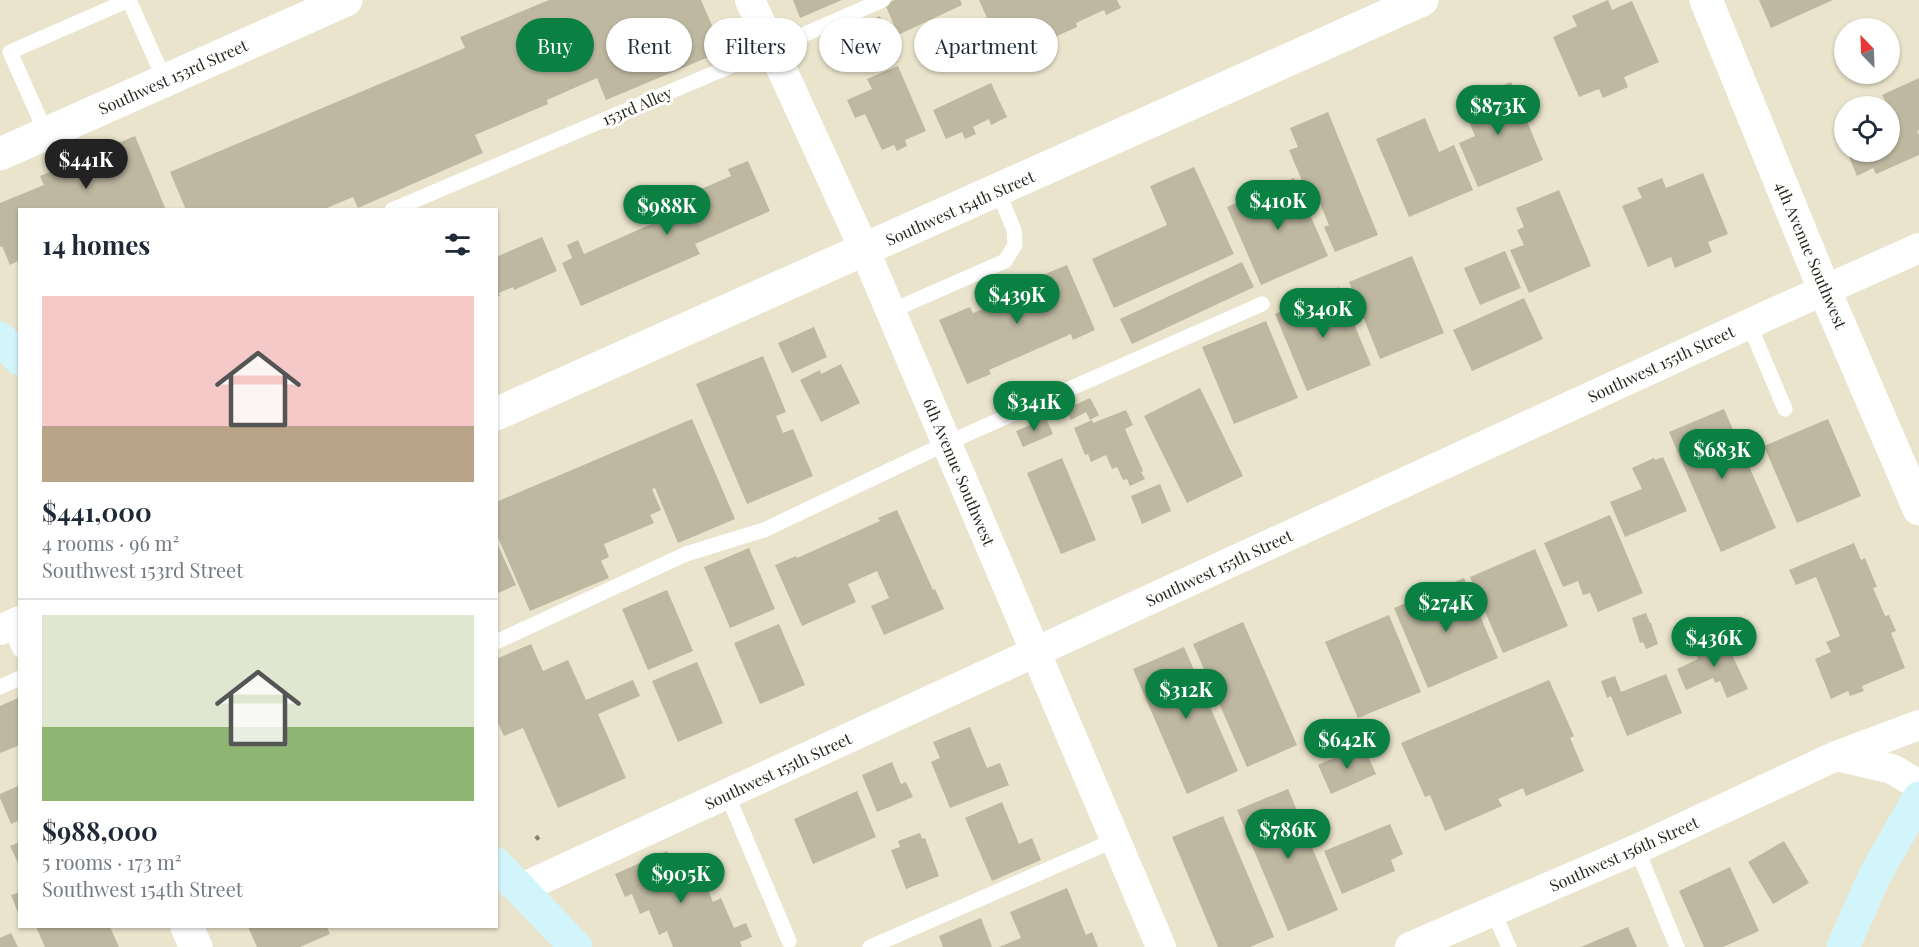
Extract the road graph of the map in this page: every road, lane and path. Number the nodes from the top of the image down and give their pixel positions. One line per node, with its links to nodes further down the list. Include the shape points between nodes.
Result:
1 (129, 0): 11 (lane); 12 (lane, via 10,52)
2 (346, 0): 11 (street, Southwest 153rd Street)
3 (750, 0): 7 (street, 6th Avenue Southwest)
4 (882, 0): 8 (lane, 153rd Alley)
5 (1422, 0): 14 (street, Southwest 154th Street)
6 (1706, 0): 18 (street, 4th Avenue Southwest)
7 (758, 18)
8 (807, 33)
9 (717, 72): 15 (lane, 153rd Alley)
10 (782, 72): 17 (street, 6th Avenue Southwest)
11 (165, 81): 12 (street, Southwest 153rd Street)
12 (46, 133): 13 (street, Southwest 153rd Street)
13 (0, 154)
14 (998, 191): 17 (street, Southwest 154th Street); 20 (lane, via 1014,230 1015,245 1005,261)
15 (397, 208)
16 (1919, 248): 18 (street, Southwest 155th Street)
17 (865, 251): 20 (street, 6th Avenue Southwest); 25 (street, Southwest 154th Street)
18 (1824, 289): 21 (street, Southwest 155th Street); 27 (street, 4th Avenue Southwest)
19 (1262, 304): 26 (lane)
20 (891, 311): 26 (street, 6th Avenue Southwest)
21 (1749, 324): 24 (lane); 29 (street, Southwest 155th Street)
22 (0, 338): 23 (main road)
23 (18, 357)
24 (1785, 409)
25 (498, 413)
26 (947, 443): 28 (lane, via 764,530 686,554); 29 (street, 6th Avenue Southwest)
27 (1919, 508)
28 (498, 641)
29 (1036, 652): 35 (street, Southwest 155th Street); 37 (street, 6th Avenue Southwest)
30 (18, 679): 31 (lane)
31 (0, 687)
32 (1919, 725): 33 (street, Southwest 156th Street)
33 (1836, 756): 34 (street, via 1892,769); 38 (street, Southwest 156th Street)
34 (1919, 785)
35 (727, 794): 40 (street, Southwest 155th Street); 43 (lane)
36 (1919, 798): 51 (main road, via 1875,875)
37 (1115, 840): 46 (lane); 47 (street, 6th Avenue Southwest)
38 (1637, 849): 41 (street, Southwest 156th Street); 50 (lane)
39 (498, 866): 40 (main road)
40 (520, 889): 45 (main road)
41 (1493, 911): 48 (street, Southwest 156th Street); 49 (lane)
42 (187, 928): 44 (street)
43 (789, 941)
44 (196, 947)
45 (576, 947)
46 (870, 947)
47 (1161, 947)
48 (1410, 947)
49 (1509, 947)
50 (1677, 947)
51 (1843, 947)

